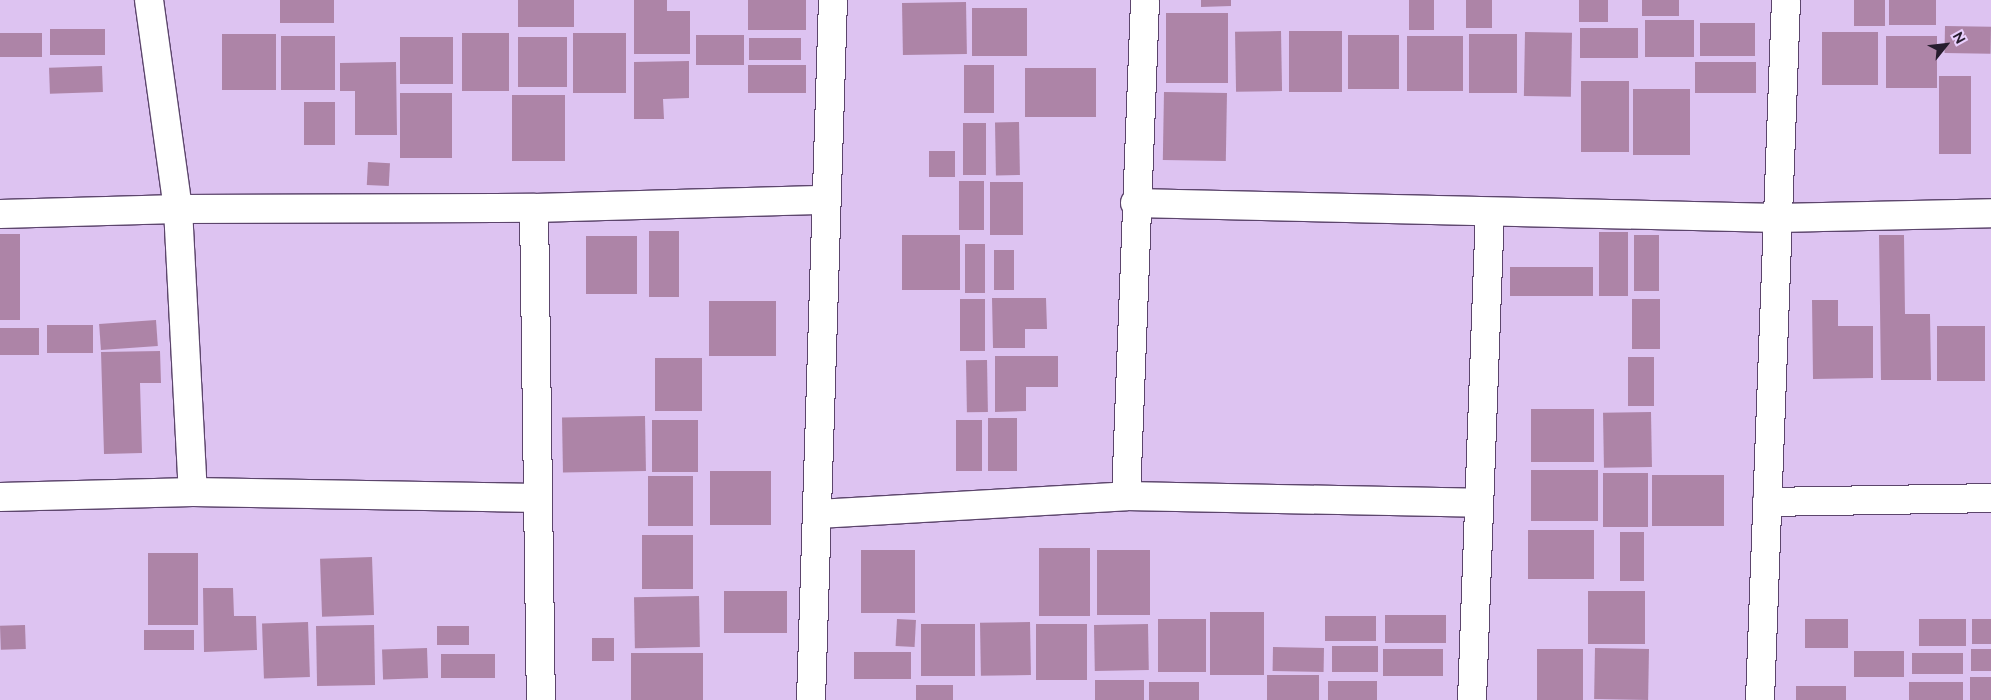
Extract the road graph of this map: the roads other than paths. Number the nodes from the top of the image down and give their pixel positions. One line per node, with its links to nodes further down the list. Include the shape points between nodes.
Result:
1 (149, 0): 8 (street)
2 (833, 0): 5 (street)
3 (1145, 0): 6 (street)
4 (1786, 0): 12 (street)
5 (827, 200): 7 (street); 20 (street)
6 (1135, 203): 9 (street); 14 (street)
7 (534, 208): 8 (street); 16 (street)
8 (178, 209): 11 (street); 13 (street)
9 (1490, 212): 12 (street); 19 (street)
10 (1991, 212): 12 (street)
11 (0, 214)
12 (1778, 218): 18 (street)
13 (193, 492): 15 (street); 16 (street)
14 (1126, 496): 19 (street); 20 (street)
15 (0, 497)
16 (538, 498): 21 (street)
17 (1991, 498): 18 (street)
18 (1767, 502): 24 (street)
19 (1479, 503): 23 (street)
20 (818, 514): 22 (street)
21 (541, 700)
22 (811, 700)
23 (1472, 700)
24 (1760, 700)

